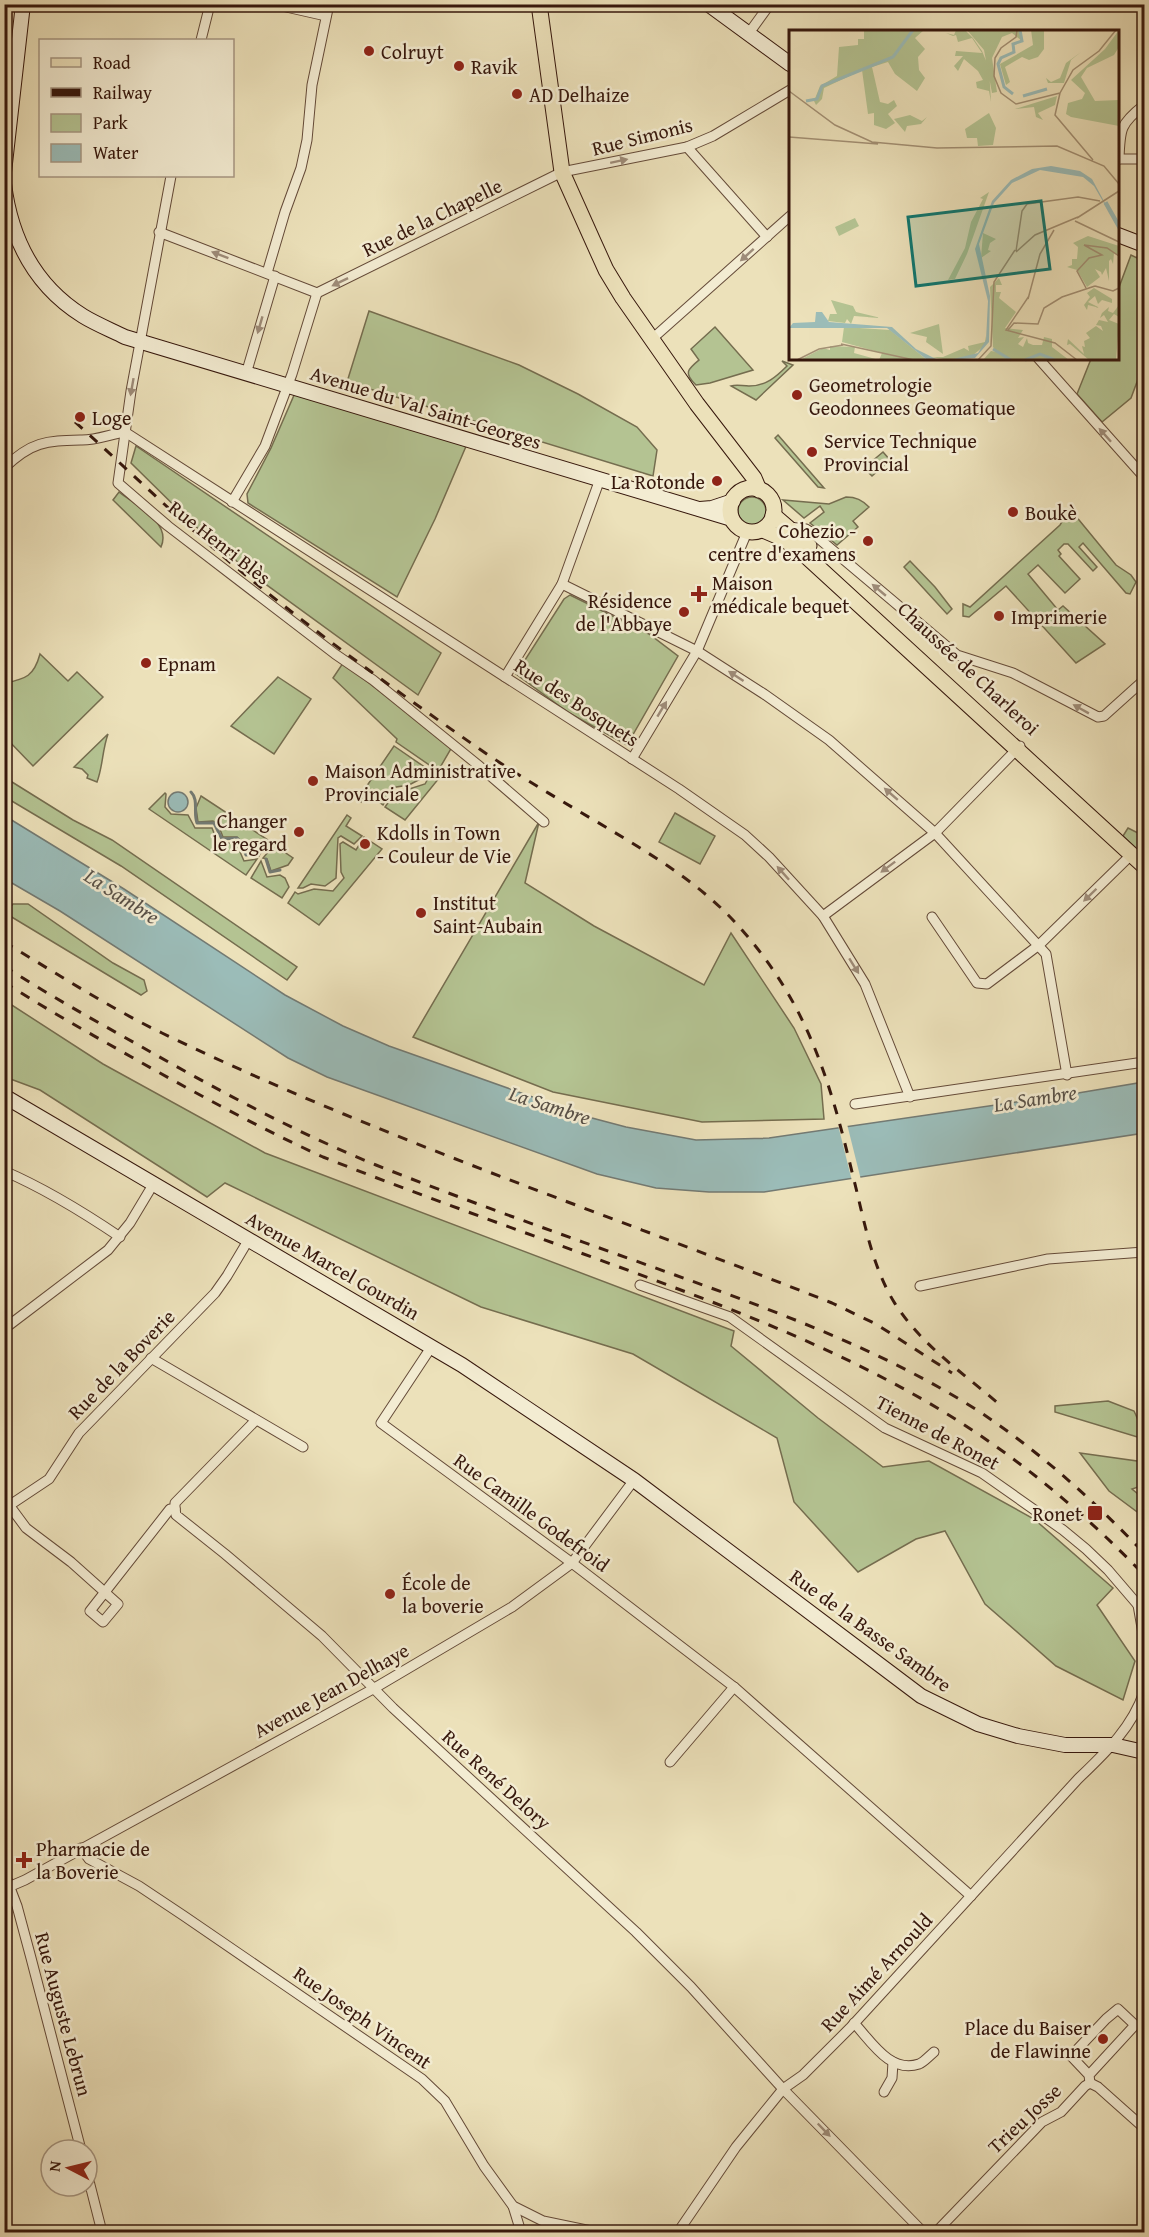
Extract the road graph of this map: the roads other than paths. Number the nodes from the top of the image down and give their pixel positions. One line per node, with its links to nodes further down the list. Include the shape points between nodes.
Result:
1 (23, 4): 18 (street)
2 (210, 4): 10 (street)
3 (273, 4): 8 (street)
4 (329, 4): 8 (street)
5 (539, 4): 19 (main road)
6 (708, 4): 9 (street)
7 (770, 4): 9 (street)
8 (326, 16): 27 (street, via 312,85 307,140)
9 (749, 33): 11 (street)
10 (201, 39)
11 (789, 63)
12 (789, 91): 14 (street, Rue Simonis)
13 (1144, 105): 15 (street, via 1127,118)
14 (687, 147): 19 (street, Rue Simonis, one-way to 14); 25 (street)
15 (1119, 147)
16 (1119, 159): 17 (street)
17 (1144, 159)
18 (4, 172)
19 (562, 172): 28 (street, Rue de la Chapelle, one-way to 28); 29 (main road, via 606,270)
20 (171, 177): 23 (street, Rue Henri Blès)
21 (4, 184): 30 (street, Avenue du Val Saint-Georges, via 18,243 48,288 84,317)
22 (789, 217): 25 (street)
23 (159, 232): 27 (street, one-way to 23); 30 (street, Rue Henri Blès)
24 (1119, 235): 26 (street)
25 (767, 237): 29 (street, one-way to 29)
26 (1144, 245)
27 (271, 275): 28 (street); 32 (street, one-way to 32)
28 (317, 294): 33 (street)
29 (652, 339): 35 (main road)
30 (140, 342): 32 (street, Avenue du Val Saint-Georges); 34 (street, Rue Henri Blès, one-way to 34)
31 (1040, 360): 37 (street, one-way to 31)
32 (246, 374): 33 (street, Avenue du Val Saint-Georges)
33 (287, 386): 38 (street, Avenue du Val Saint-Georges); 41 (street, via 266,446)
34 (125, 432): 36 (street, via 82,440 51,440 20,454); 41 (street, Rue des Bosquets); 54 (street, Rue Henri Blès, via 118,483 168,526 373,680)
35 (729, 448): 39 (main road); 40 (main road, via 743,478)
36 (4, 468)
37 (1144, 477)
38 (600, 479): 42 (street, Avenue du Val Saint-Georges); 48 (street)
39 (759, 490): 40 (main road, via 747,489); 43 (main road, via 770,498)
40 (736, 496): 42 (street, via 712,508); 44 (main road, via 730,507)
41 (232, 502): 50 (street, Rue des Bosquets)
42 (700, 509): 44 (street, Avenue du Val Saint-Georges)
43 (774, 515): 45 (main road, Chaussée de Charleroi); 46 (main road)
44 (732, 519): 47 (main road)
45 (789, 528): 51 (street, one-way to 45, via 1098,717 1013,673 957,655 811,532); 52 (main road, Chaussée de Charleroi)
46 (763, 530): 47 (main road); 52 (main road, Chaussée de Charleroi, via 807,556)
47 (747, 532): 49 (street)
48 (562, 584): 49 (street); 50 (street)
49 (697, 651): 53 (street, one-way to 49); 55 (street, one-way to 49, via 829,740)
50 (505, 677): 53 (street, Rue des Bosquets)
51 (1144, 680)
52 (1019, 747): 55 (street); 56 (main road, Chaussée de Charleroi)
53 (633, 759): 58 (street, Rue des Bosquets, one-way to 53, via 745,835)
54 (544, 822)
55 (935, 833): 58 (street, one-way to 58); 60 (street)
56 (1132, 854): 57 (main road, Chaussée de Charleroi); 60 (street, one-way to 60)
57 (1144, 866)
58 (823, 916): 64 (street, Rue des Bosquets, one-way to 64, via 865,984)
59 (932, 917): 60 (street, via 977,983 987,984)
60 (1039, 945): 62 (street, via 1046,954)
61 (1144, 1062): 62 (street)
62 (1067, 1075): 64 (street)
63 (4, 1096): 67 (street, Avenue Marcel Gourdin)
64 (910, 1097): 65 (street)
65 (855, 1104)
66 (4, 1171): 68 (street, via 57,1196)
67 (154, 1183): 68 (street); 69 (street, Avenue Marcel Gourdin)
68 (120, 1237): 73 (street)
69 (249, 1239): 74 (street, Avenue Marcel Gourdin); 75 (street, Rue de la Boverie, via 215,1293)
70 (1144, 1254): 72 (street, via 1048,1259); 76 (street)
71 (640, 1285): 83 (street, Tienne de Ronet, via 730,1317 885,1428 982,1473 1063,1530)
72 (920, 1286)
73 (4, 1329)
74 (432, 1346): 79 (street, Avenue Marcel Gourdin); 82 (street, Rue Camille Godefroid, via 381,1423)
75 (151, 1358): 77 (street); 80 (street, Rue de la Boverie, via 79,1433 49,1479)
76 (1144, 1373)
77 (256, 1420): 78 (street); 81 (street, via 175,1503)
78 (303, 1447)
79 (634, 1480): 82 (street, Avenue Jean Delhaye); 88 (street, Rue de la Basse Sambre, via 921,1696 978,1724 1018,1736 1065,1745)
80 (7, 1507): 81 (street, Rue de la Boverie, via 26,1528 105,1594 170,1509)
81 (176, 1509): 86 (street, Rue René Delory, via 176,1515 322,1636)
82 (572, 1563): 85 (street, Rue Camille Godefroid); 86 (street, Avenue Jean Delhaye, via 512,1607)
83 (1141, 1601): 84 (street, Tienne de Ronet)
84 (1144, 1639)
85 (734, 1687): 90 (street); 94 (street, Rue Camille Godefroid)
86 (373, 1689): 91 (street, Avenue Jean Delhaye); 99 (street, Rue René Delory, via 636,1932)
87 (1144, 1692): 88 (street, via 1139,1707)
88 (1113, 1745): 89 (street, Rue de la Basse Sambre); 94 (street, Rue Aimé Arnould)
89 (1144, 1752)
90 (670, 1762)
91 (81, 1848): 93 (street, Avenue Jean Delhaye); 104 (street, Rue Joseph Vincent, via 89,1859 175,1909 422,2079 445,2101)
92 (4, 1872): 93 (street, Rue Auguste Lebrun)
93 (7, 1888): 102 (street, Rue Auguste Lebrun, via 32,1958)
94 (971, 1896): 95 (street, Rue Aimé Arnould)
95 (854, 2023): 97 (street); 99 (street, Rue Aimé Arnould, via 803,2075)
96 (934, 2052): 97 (street, via 920,2063 903,2066)
97 (893, 2062): 100 (street, via 892,2078)
98 (1090, 2079): 98 (street, via 1135,2025 1118,2009 1071,2056); 101 (street, Trieu Josse); 110 (street, Trieu Josse, via 1061,2112 1042,2122)
99 (783, 2089): 108 (street, Rue Aimé Arnould, via 736,2147); 109 (street, Rue René Delory, one-way to 109)
100 (884, 2092)
101 (1144, 2128)
102 (78, 2138)
103 (93, 2198): 105 (street)
104 (513, 2206): 106 (street); 107 (street, Rue Joseph Vincent, via 543,2221)
105 (102, 2232)
106 (521, 2232)
107 (596, 2232)
108 (678, 2232)
109 (923, 2232)
110 (936, 2232)

